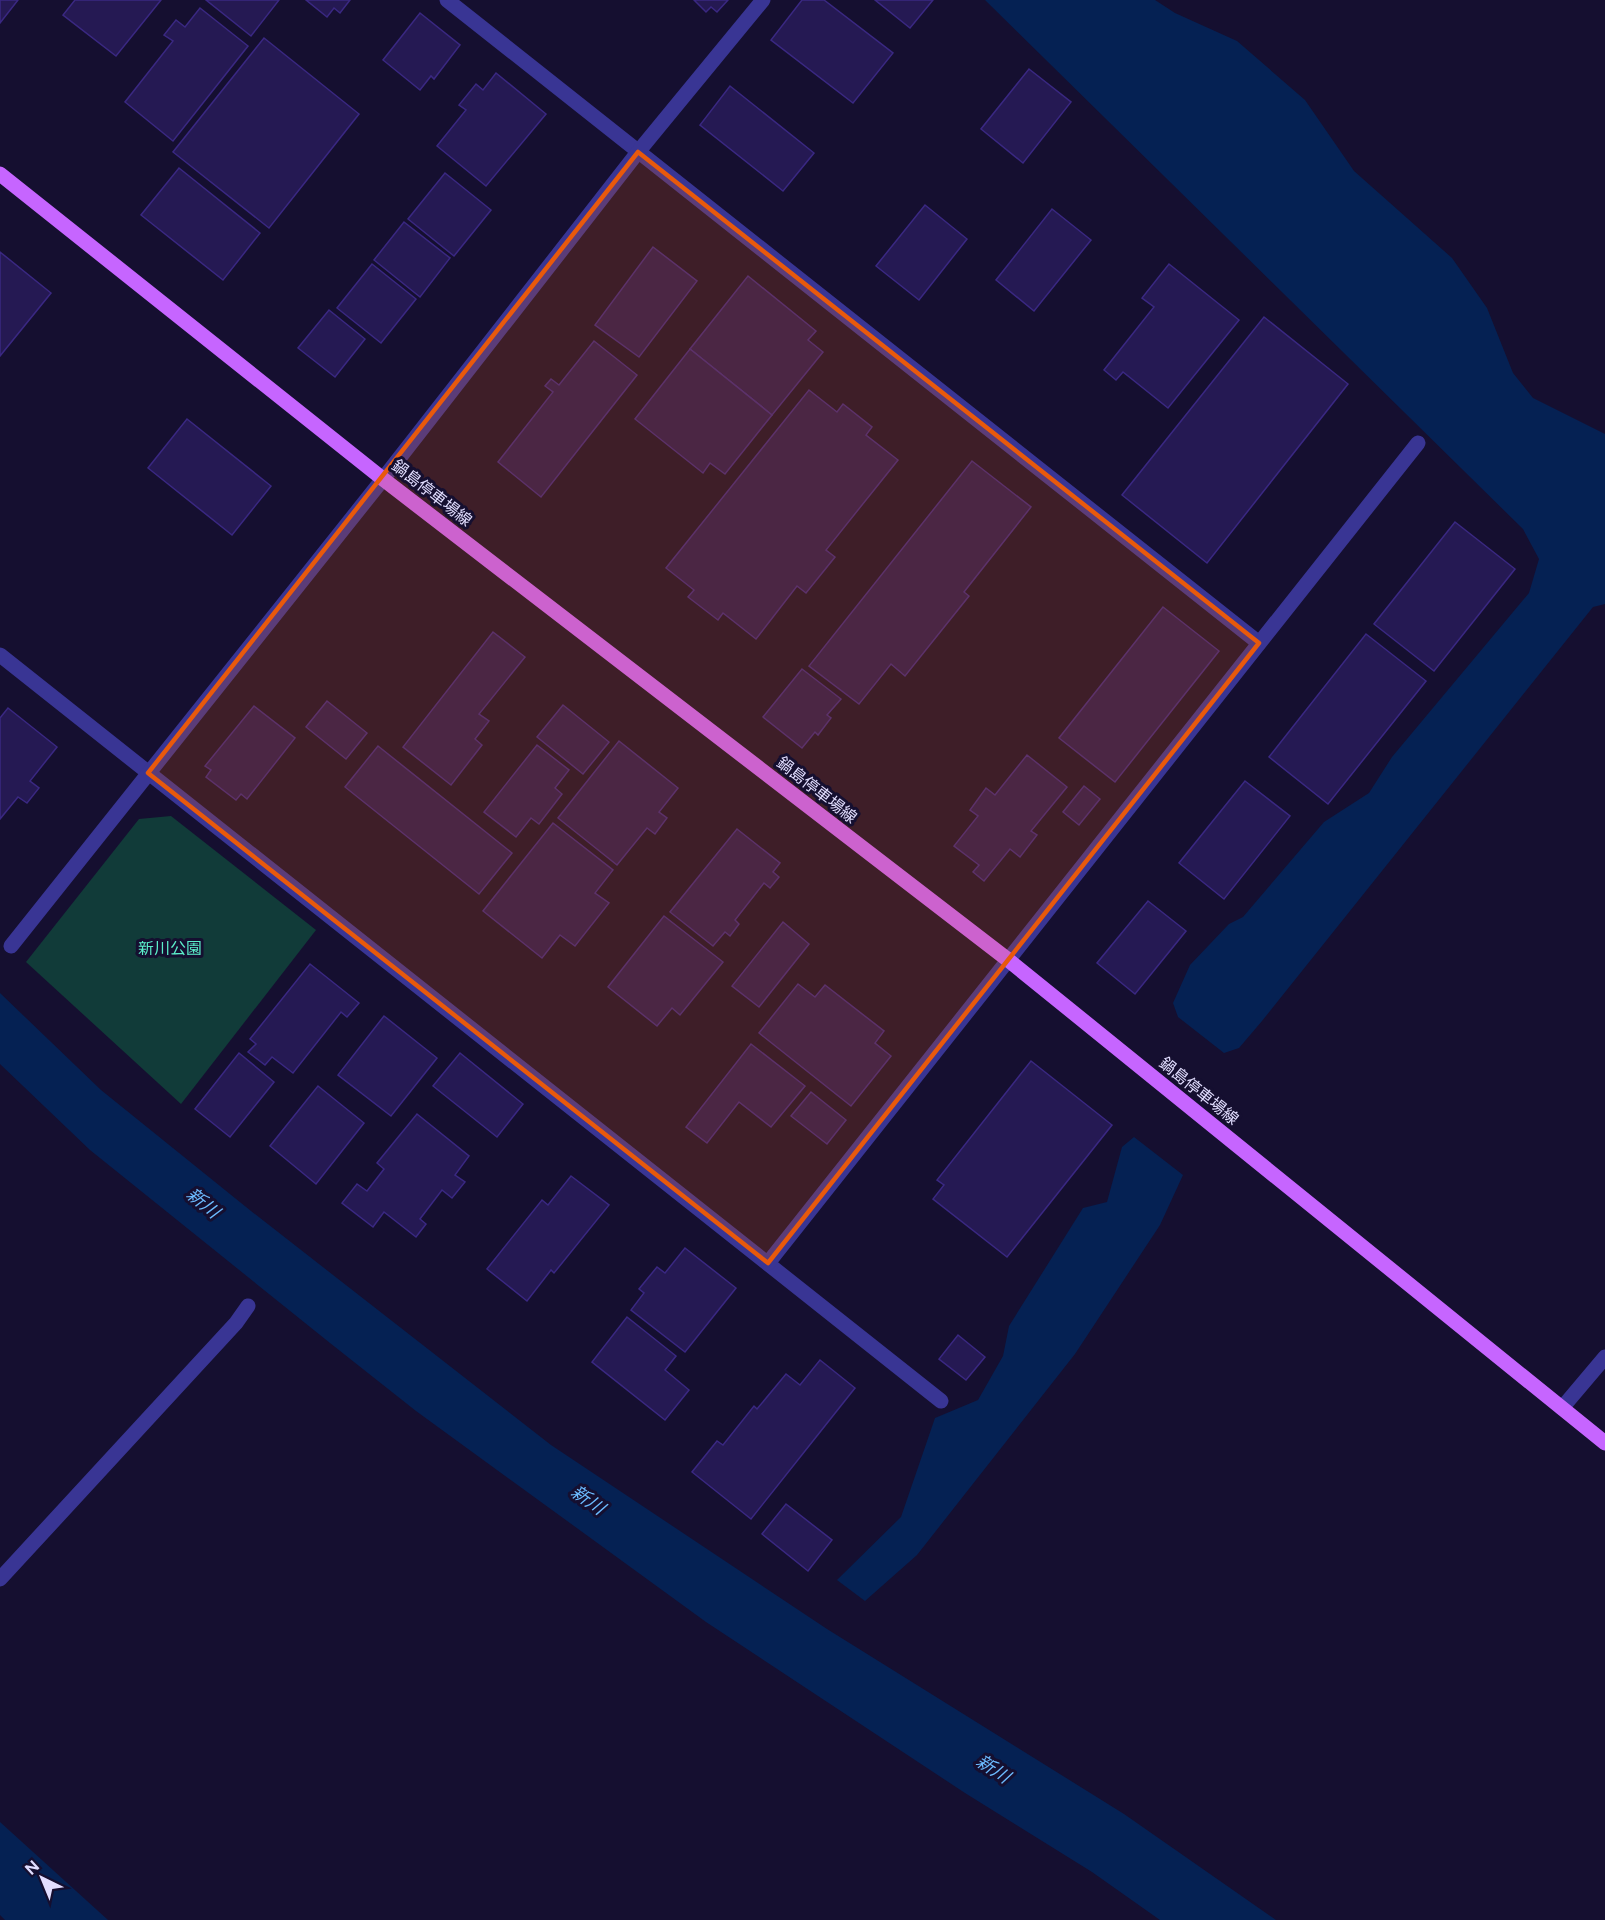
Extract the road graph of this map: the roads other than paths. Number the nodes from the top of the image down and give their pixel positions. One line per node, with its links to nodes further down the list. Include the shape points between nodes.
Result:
1 (447, 0): 3 (street)
2 (763, 0): 3 (street)
3 (638, 152): 6 (street); 7 (street)
4 (0, 174): 6 (main road, 鍋島停車場線)
5 (1418, 443): 7 (street)
6 (383, 479): 9 (street); 11 (main road, 鍋島停車場線)
7 (1259, 643): 11 (street)
8 (2, 662): 9 (street)
9 (148, 772): 10 (street); 12 (street)
10 (11, 946)
11 (1007, 959): 12 (street); 16 (main road, 鍋島停車場線)
12 (768, 1263): 15 (street)
13 (248, 1306): 18 (street)
14 (1605, 1358): 16 (street)
15 (941, 1401)
16 (1562, 1408): 17 (main road, 鍋島停車場線)
17 (1605, 1443)
18 (0, 1579)

